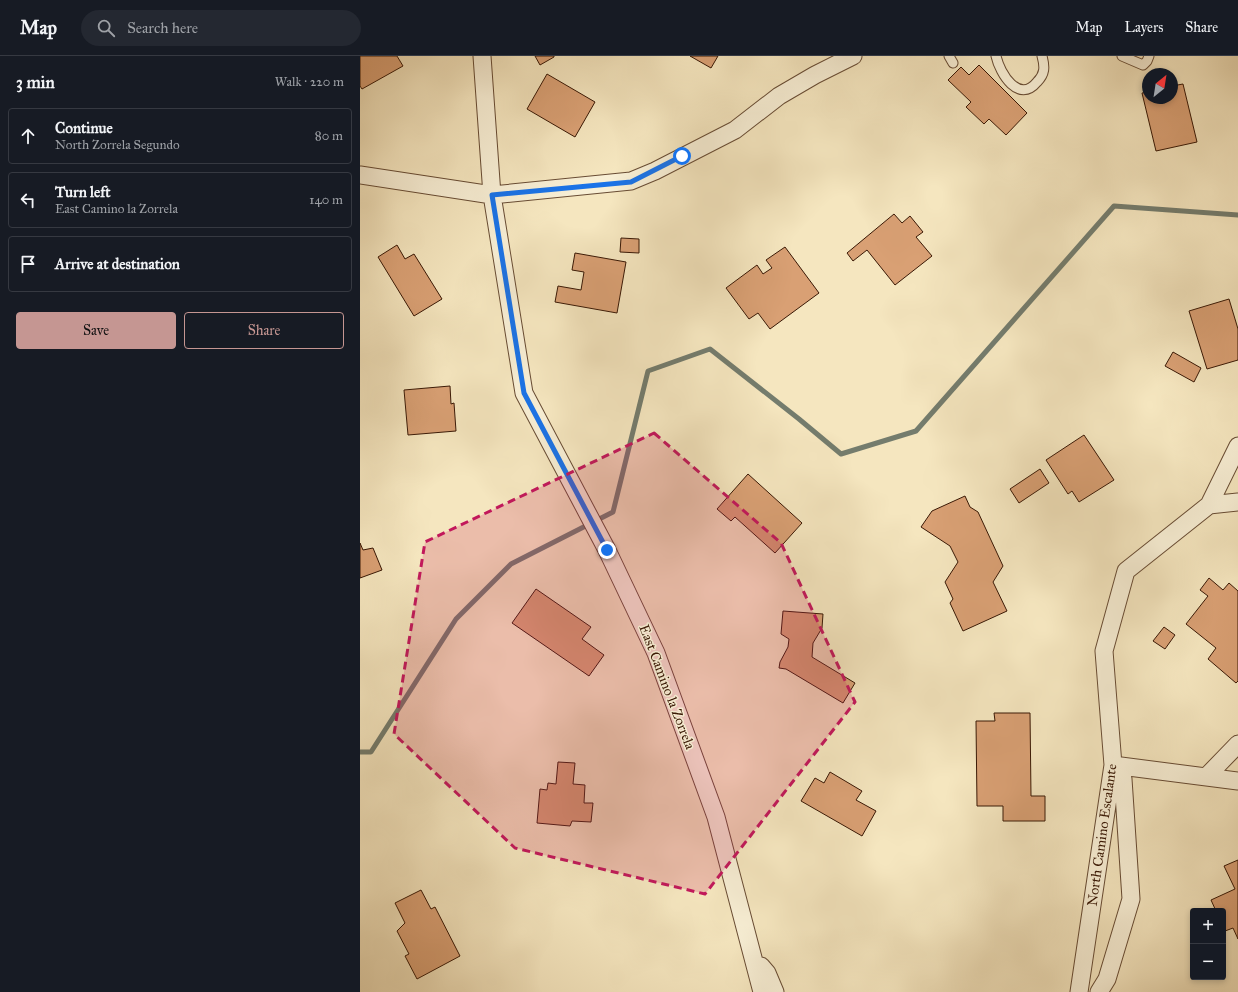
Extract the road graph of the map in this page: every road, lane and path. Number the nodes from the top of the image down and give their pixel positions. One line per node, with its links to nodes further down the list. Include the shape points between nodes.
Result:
1 (482, 56): 8 (street, East Camino la Zorrela)
2 (853, 56): 8 (street, via 778,96 735,130 631,182)
3 (996, 56): 4 (lane, via 1004,76 1014,87 1023,90 1033,88 1042,76 1045,66)
4 (1042, 56)
5 (1122, 56): 6 (lane, via 1143,65)
6 (1149, 56)
7 (360, 175): 8 (street)
8 (492, 195): 16 (street, East Camino la Zorrela, via 524,393 607,550 656,653 716,817)
9 (1238, 446): 11 (street, North Camino Escalante)
10 (1238, 502): 11 (street)
11 (1208, 505): 13 (street, North Camino Escalante, via 1126,571 1104,651)
12 (1238, 744): 14 (street)
13 (1114, 765): 14 (street); 19 (street, North Camino Escalante); 20 (street, North Camino Escalante, via 1123,779 1131,899 1107,979)
14 (1207, 776): 15 (street)
15 (1238, 781)
16 (753, 957): 17 (street, East Camino la Zorrela); 18 (street, East Camino la Zorrela, via 767,973)
17 (762, 992)
18 (775, 992)
19 (1079, 992)
20 (1099, 992)

